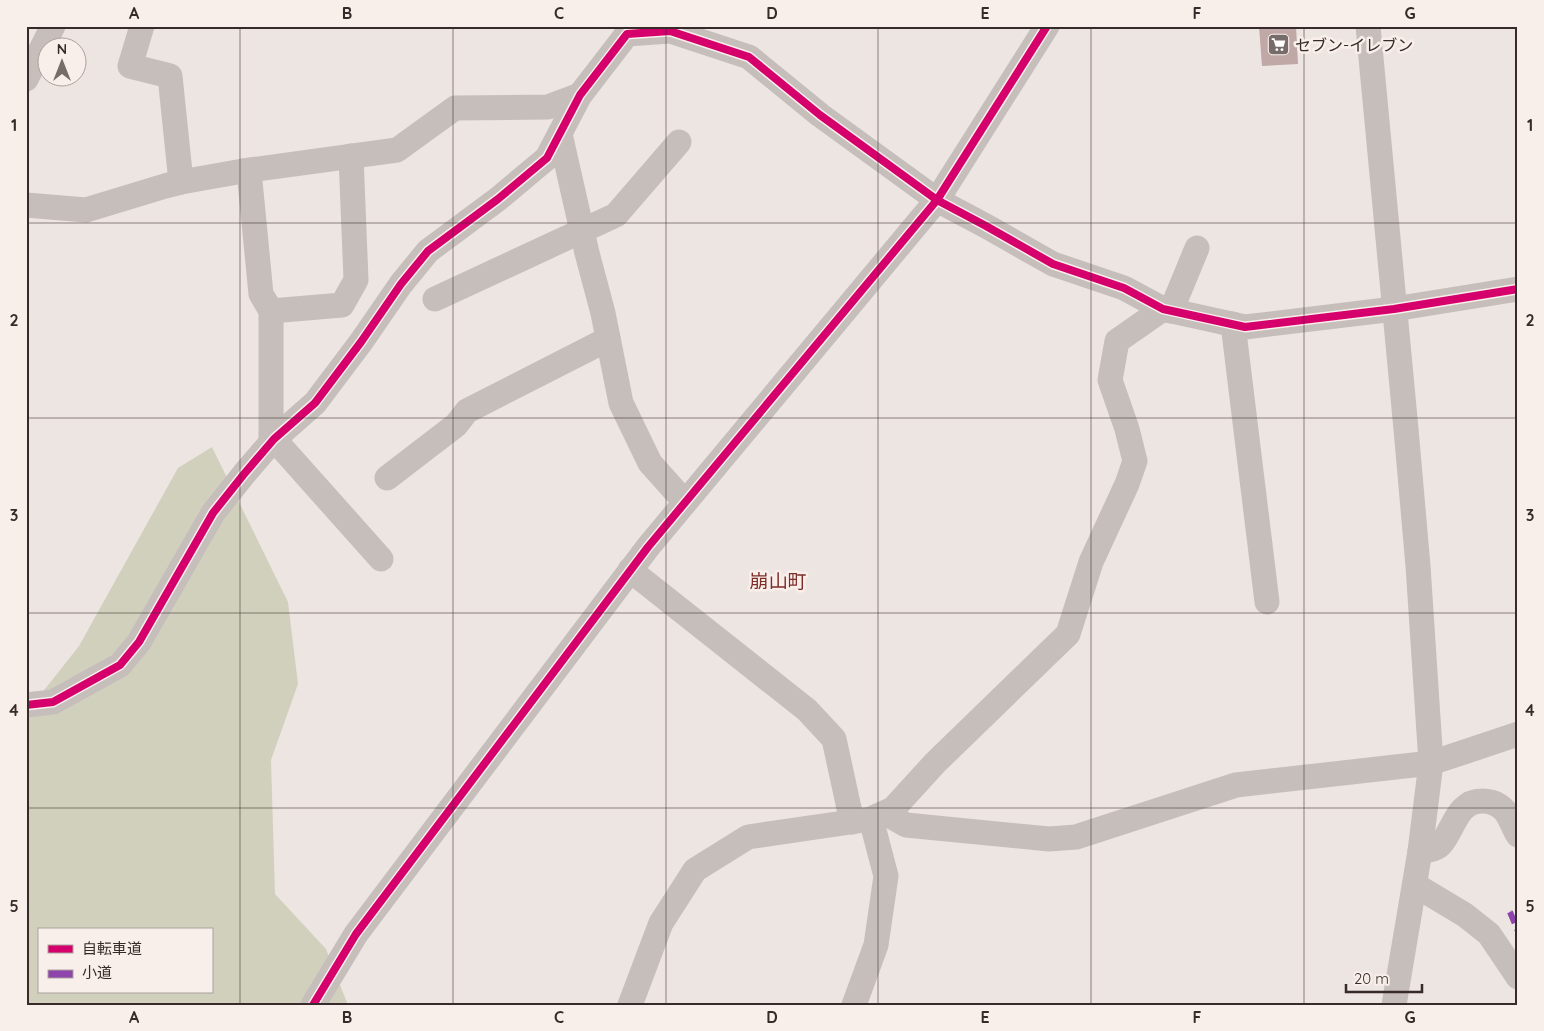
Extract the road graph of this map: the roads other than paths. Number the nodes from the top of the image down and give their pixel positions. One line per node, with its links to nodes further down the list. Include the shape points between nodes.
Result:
1 (53, 26): 6 (street)
2 (142, 26): 12 (street, via 130,66 170,76)
3 (1047, 26): 13 (street)
4 (1368, 26): 19 (street)
5 (624, 30): 7 (street); 13 (street, via 670,31 749,57 820,115)
6 (26, 79)
7 (580, 95): 8 (street); 10 (street, via 548,107 456,108 397,150)
8 (560, 134): 15 (street); 24 (street, via 547,158 428,251 314,403)
9 (680, 142): 15 (street, via 616,215)
10 (351, 156): 11 (street); 21 (street, via 356,280 342,305)
11 (249, 170): 12 (street); 21 (street, via 261,294)
12 (181, 182): 14 (street, via 86,210)
13 (937, 200): 20 (street, via 1053,264 1124,288); 26 (street)
14 (26, 204)
15 (582, 231): 18 (street); 23 (street)
16 (1197, 248): 20 (street)
17 (1518, 289): 19 (street)
18 (434, 299)
19 (1394, 309): 22 (street, via 1245,327); 32 (street, via 1417,556)
20 (1167, 310): 22 (street); 33 (street, via 1117,341 1110,380 1135,461 1091,562 1068,634 935,763 894,809)
21 (270, 311): 24 (street)
22 (1233, 324): 29 (street)
23 (608, 339): 25 (street, via 467,411 456,425); 26 (street, via 621,403 650,463)
24 (272, 441): 27 (street); 30 (street, via 213,513 139,642 120,665 53,702)
25 (387, 478)
26 (685, 502): 28 (street)
27 (380, 559)
28 (630, 570): 33 (street, via 806,710 834,739); 38 (street, via 356,934)
29 (1267, 602)
30 (26, 705)
31 (1518, 734): 32 (street)
32 (1431, 763): 33 (street, via 1236,785 1076,837 1049,839 906,825); 35 (street)
33 (869, 818): 39 (street, via 748,837 695,870 661,923); 40 (street, via 886,876 876,944)
34 (1518, 835): 35 (street, via 1507,813 1498,805 1476,801 1466,805 1441,844 1433,850)
35 (1420, 851): 36 (street)
36 (1415, 885): 37 (street, via 1465,915 1489,934); 41 (street)
37 (1518, 977)
38 (313, 1005)
39 (630, 1005)
40 (854, 1005)
41 (1394, 1005)

